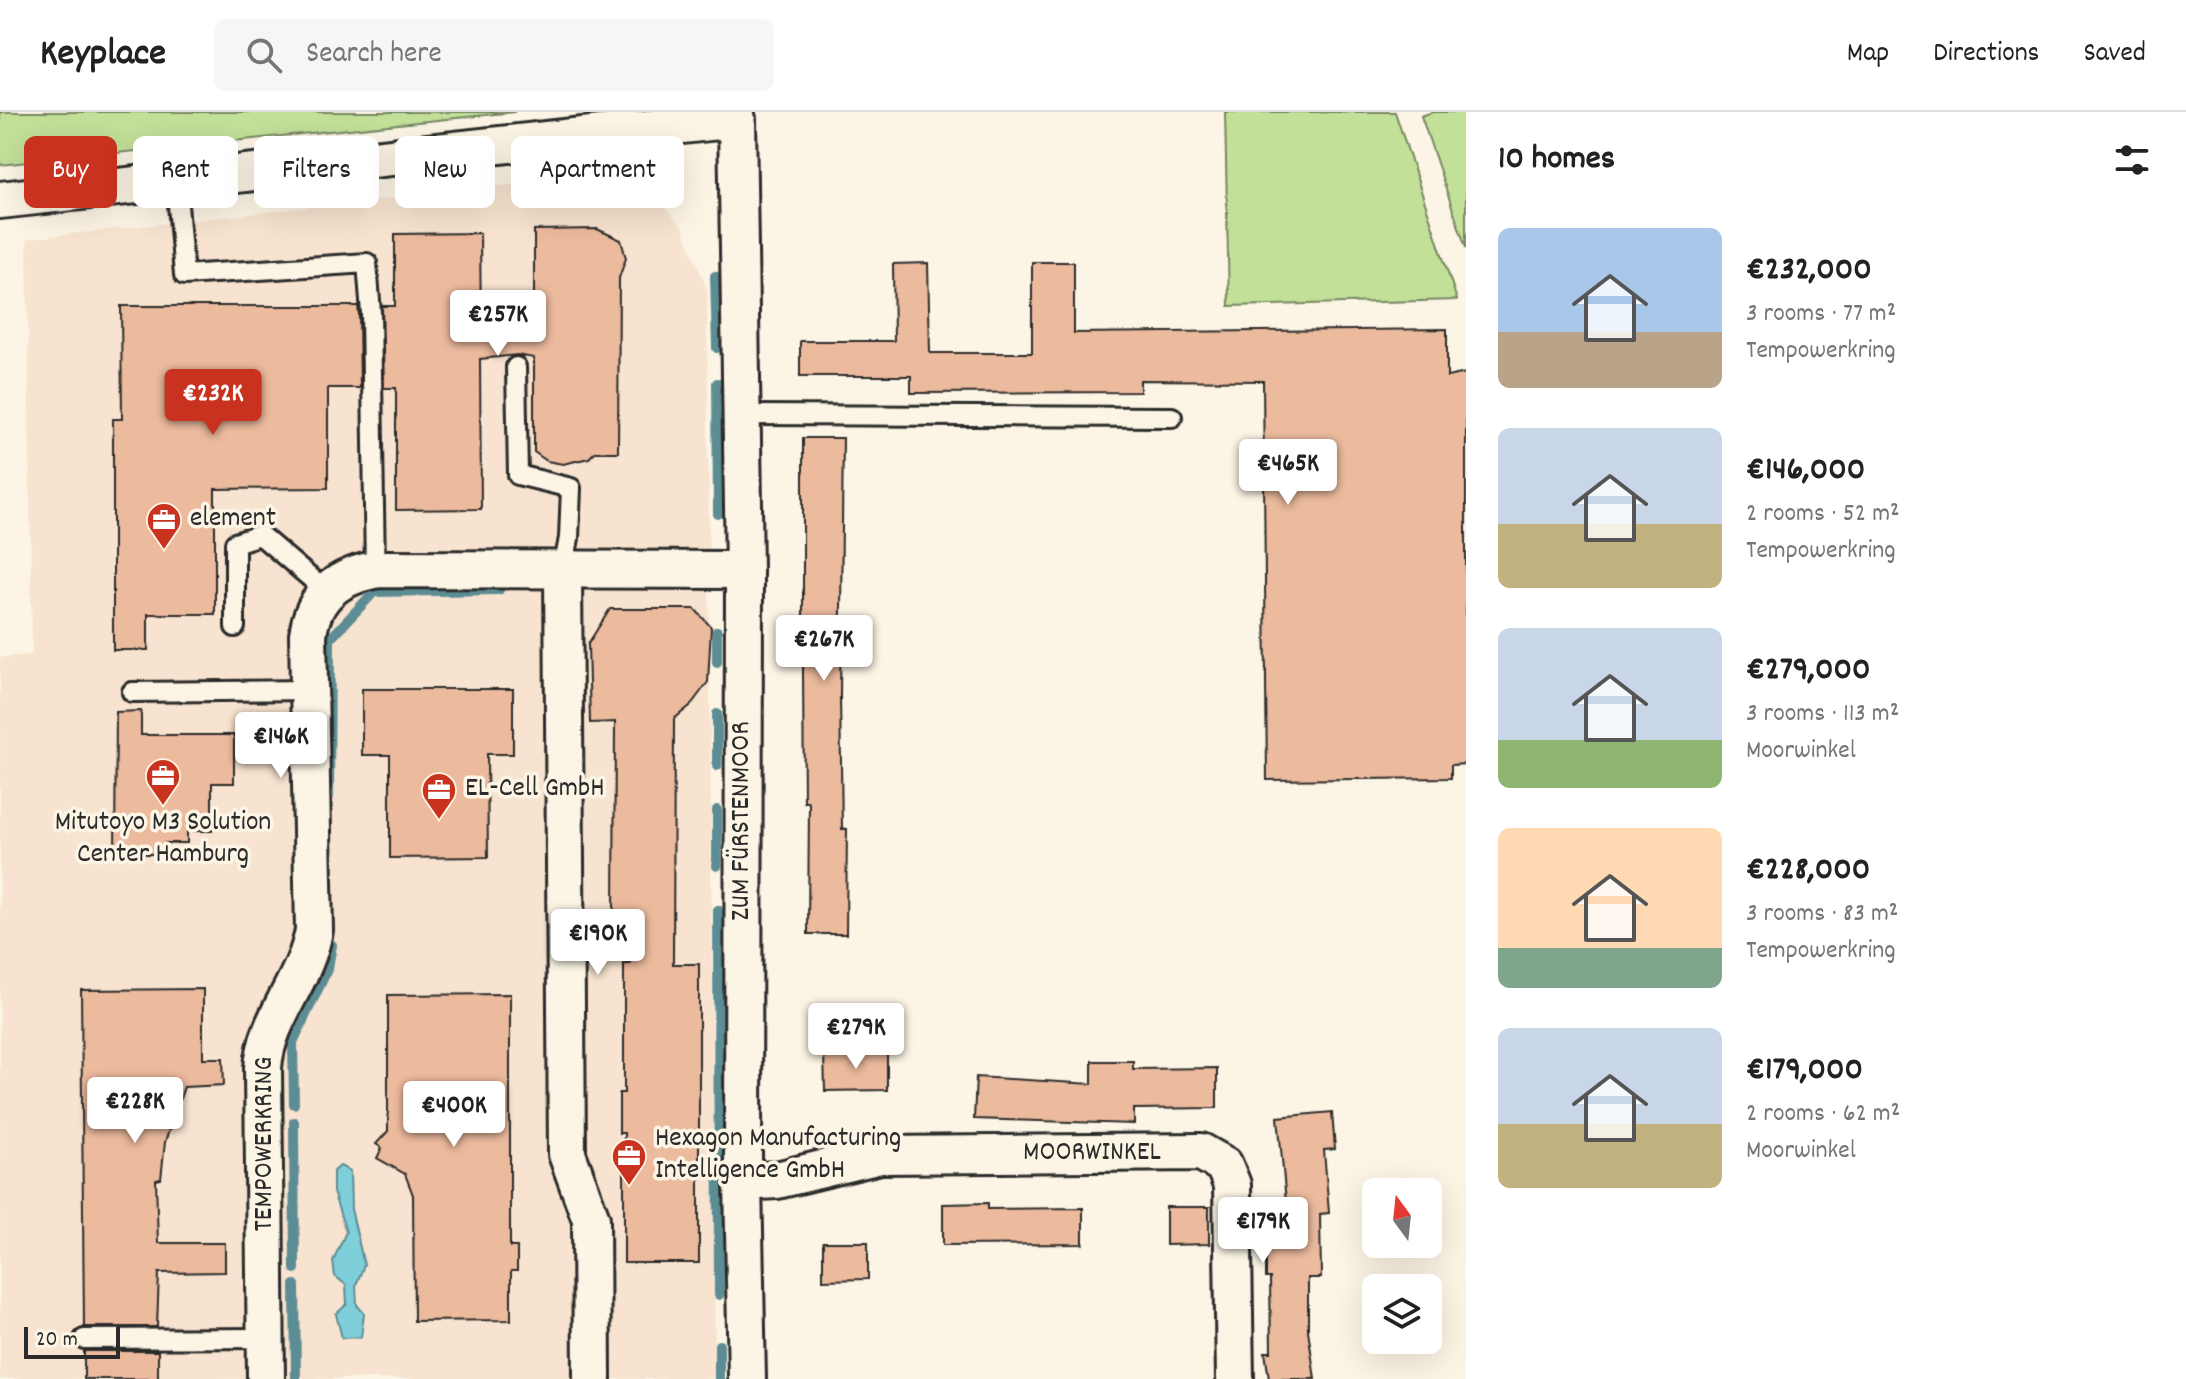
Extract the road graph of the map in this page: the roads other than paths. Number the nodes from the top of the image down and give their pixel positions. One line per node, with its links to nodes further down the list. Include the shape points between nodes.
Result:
1 (745, 114): 2 (street); 7 (street, ZUM FÜRSTENMOOR)
2 (238, 174)
3 (133, 186): 4 (street)
4 (0, 200)
5 (178, 208): 9 (lane, via 184,275 367,263)
6 (516, 367): 10 (lane, via 518,475 571,488)
7 (742, 415): 8 (lane); 11 (street, ZUM FÜRSTENMOOR)
8 (1172, 417)
9 (375, 570): 10 (street); 12 (street, via 352,574)
10 (563, 570): 11 (street); 20 (street, via 567,1154 591,1219)
11 (744, 570): 16 (street, ZUM FÜRSTENMOOR)
12 (327, 592): 13 (lane, via 260,535 235,543); 14 (street, TEMPOWERKRING, via 309,623)
13 (235, 627)
14 (309, 690): 15 (lane); 17 (street, TEMPOWERKRING, via 314,930 308,959 264,1053)
15 (132, 692)
16 (743, 1182): 21 (street, ZUM FÜRSTENMOOR); 22 (street, MOORWINKEL, via 777,1180 880,1155 1201,1152 1224,1165 1232,1185)
17 (266, 1338): 18 (lane); 19 (street, TEMPOWERKRING)
18 (84, 1339)
19 (266, 1379)
20 (592, 1379)
21 (747, 1379)
22 (1235, 1379)

